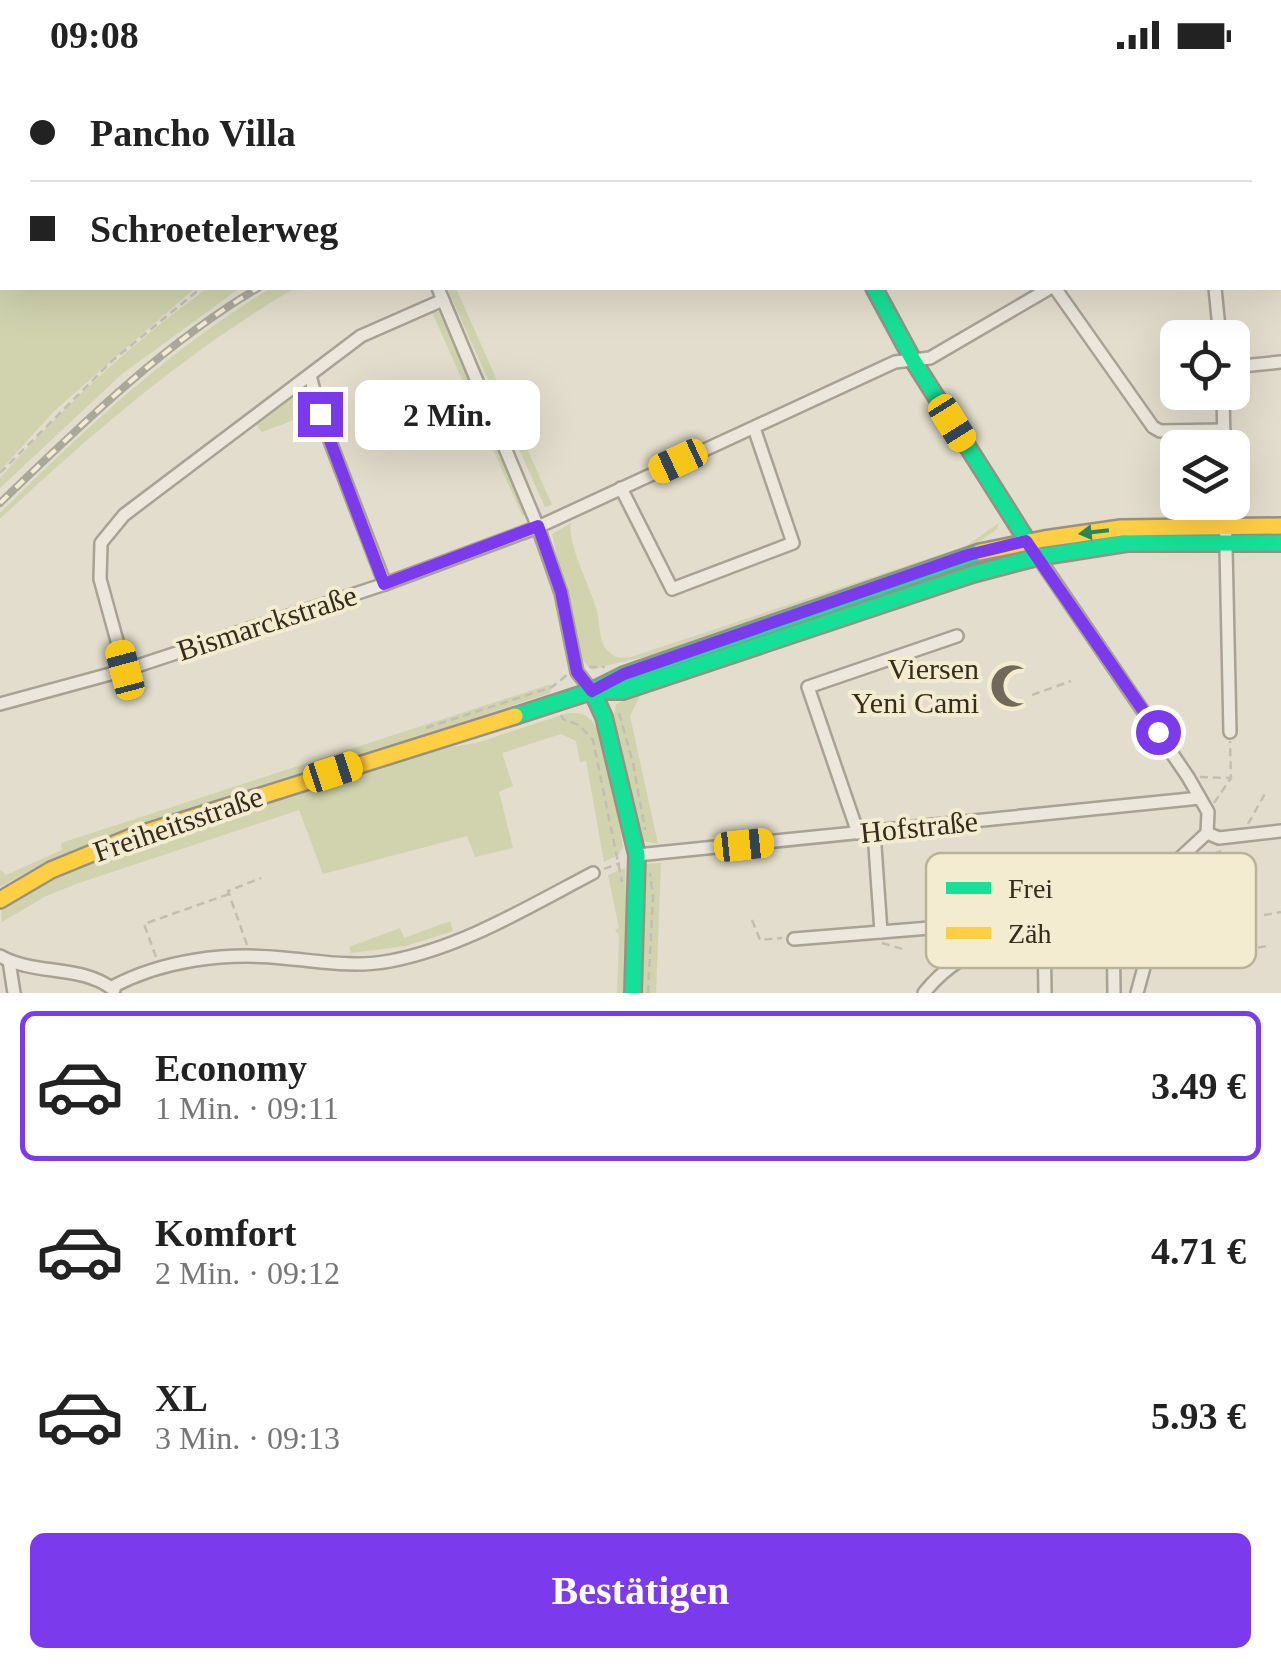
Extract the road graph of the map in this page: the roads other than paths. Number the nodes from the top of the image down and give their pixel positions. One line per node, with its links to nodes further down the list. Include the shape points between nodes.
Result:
1 (875, 290): 7 (main road)
2 (1049, 290): 7 (street, Bismarckstraße)
3 (1053, 290): 14 (street)
4 (1215, 290): 6 (street)
5 (440, 294): 10 (street, via 362,336); 18 (street)
6 (1218, 320)
7 (914, 362): 12 (street, Bismarckstraße, via 895,362); 17 (main road)
8 (1281, 362): 9 (street)
9 (1250, 366)
10 (310, 375): 26 (street); 28 (street, via 124,515 101,542 100,579)
11 (1223, 410): 13 (street)
12 (754, 428): 15 (street, Bismarckstraße); 15 (street, via 793,543 672,590)
13 (1224, 430)
14 (1160, 431)
15 (621, 488): 18 (street, Bismarckstraße)
16 (1226, 520): 19 (street)
17 (1014, 525): 21 (main road); 24 (main road)
18 (538, 526): 26 (street, Bismarckstraße); 29 (street, via 561,592 577,672)
19 (1226, 526): 20 (main road, Freiheitsstraße); 21 (main road, Freiheitsstraße, one-way to 21, via 1105,530); 23 (street)
20 (1281, 526)
21 (1026, 541): 24 (main road, Freiheitsstraße); 25 (main road)
22 (1281, 543): 23 (main road, Freiheitsstraße)
23 (1226, 544): 25 (main road, Freiheitsstraße, via 1126,543); 31 (street)
24 (1008, 545): 29 (main road, Freiheitsstraße, via 624,674)
25 (1047, 556): 29 (main road, Freiheitsstraße, via 956,579 623,691); 32 (street, via 1058,587)
26 (384, 584): 28 (street, Bismarckstraße)
27 (957, 636): 35 (street, via 808,688)
28 (125, 670): 30 (street, Bismarckstraße)
29 (592, 691): 38 (main road); 40 (main road, Freiheitsstraße, via 164,827 25,882)
30 (0, 704)
31 (1230, 732)
32 (1200, 798): 34 (street, Hofstraße); 36 (street, via 1208,812)
33 (1281, 831): 36 (street, via 1219,838)
34 (874, 832): 35 (street, Hofstraße); 42 (street)
35 (858, 833): 38 (street, Hofstraße)
36 (1207, 833): 37 (street)
37 (1185, 853)
38 (637, 855): 51 (main road)
39 (593, 873): 49 (street, via 469,938 389,961 233,955 143,970)
40 (0, 900)
41 (926, 932): 42 (street)
42 (882, 938): 43 (street)
43 (794, 939)
44 (5, 959): 49 (street, via 73,972); 50 (street)
45 (949, 968): 52 (street)
46 (1043, 968): 53 (street)
47 (1114, 968): 54 (street)
48 (1144, 968): 55 (street)
49 (114, 990)
50 (14, 993)
51 (633, 993)
52 (924, 993)
53 (1045, 993)
54 (1114, 993)
55 (1137, 993)

